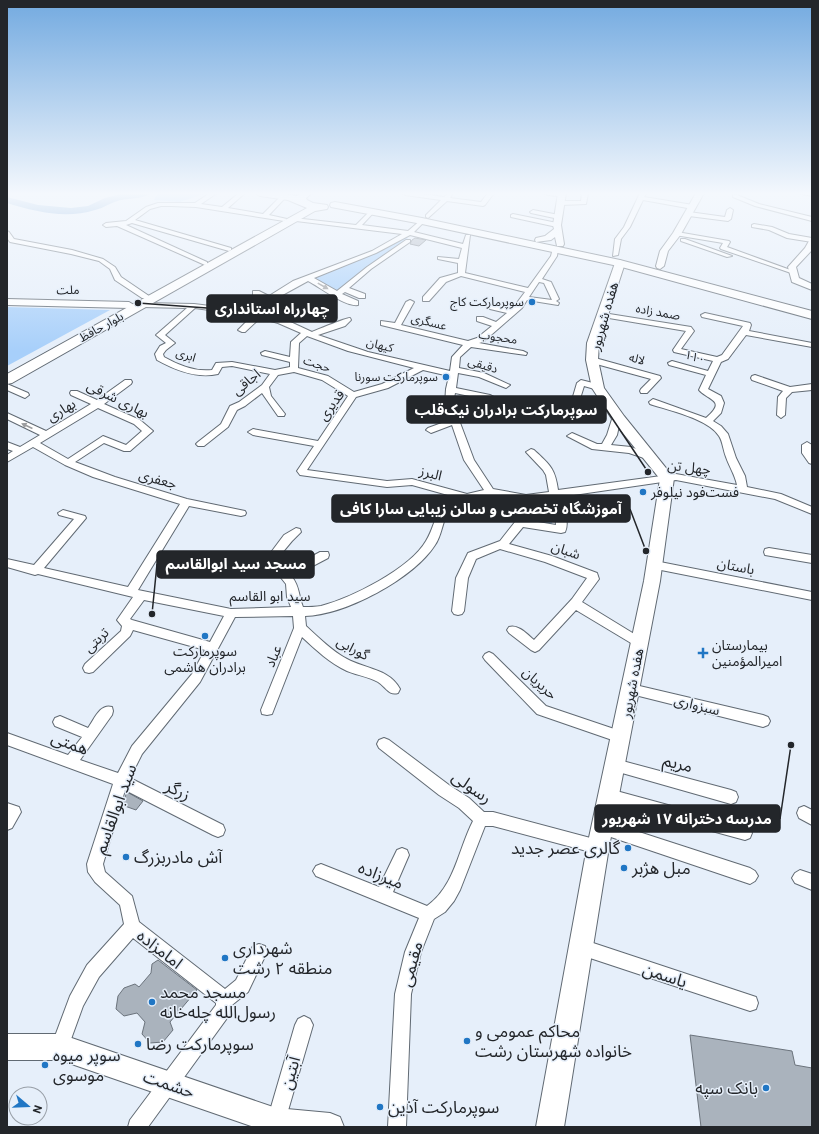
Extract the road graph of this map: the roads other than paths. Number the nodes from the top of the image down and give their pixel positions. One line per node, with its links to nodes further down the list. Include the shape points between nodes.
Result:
1 (36, 246): 42 (street, via 101,260 113,268 118,278)
2 (167, 246): 25 (street)
3 (218, 246): 18 (street)
4 (235, 246): 18 (main road, بلوار حافظ)
5 (244, 246): 36 (main road, بلوار حافظ)
6 (387, 246): 22 (street)
7 (397, 246): 27 (street)
8 (462, 246): 17 (street)
9 (539, 246): 19 (main road)
10 (549, 246): 19 (main road)
11 (556, 246): 19 (street)
12 (618, 246): 21 (street)
13 (668, 246): 26 (street)
14 (704, 246): 23 (street)
15 (724, 246): 28 (street, via 723,248)
16 (810, 246): 28 (street, via 792,266)
17 (466, 247): 24 (street)
18 (229, 249): 25 (main road, بلوار حافظ)
19 (556, 250): 21 (main road); 21 (main road); 31 (street)
20 (440, 258): 24 (street)
21 (617, 259): 26 (main road); 38 (main road); 52 (main road, هفده شهریور)
22 (350, 261): 27 (street); 30 (street)
23 (743, 261)
24 (462, 262): 29 (street)
25 (205, 263): 42 (main road, بلوار حافظ)
26 (660, 266): 38 (main road, via 711,279)
27 (368, 268): 34 (street)
28 (793, 272): 32 (street, via 795,280)
29 (461, 274): 33 (street); 41 (street, via 443,280)
30 (308, 278): 34 (street, one-way to 34); 40 (street)
31 (539, 280): 33 (street); 39 (street, via 546,282 555,301)
32 (812, 287)
33 (530, 291): 39 (street)
34 (341, 292): 37 (street); 45 (street, via 343,299)
35 (256, 293): 40 (street)
36 (162, 294): 42 (main road, بلوار حافظ); 47 (street, via 174,302)
37 (362, 296)
38 (759, 297): 49 (main road); 54 (main road)
39 (525, 298): 50 (street)
40 (270, 299): 51 (street)
41 (426, 299)
42 (143, 300): 46 (main road); 47 (street); 77 (main road, بلوار حافظ)
43 (7, 302): 46 (street, ملت, via 104,307)
44 (410, 302): 58 (street)
45 (355, 303)
46 (129, 305): 77 (main road, بلوار حافظ)
47 (190, 306): 51 (street, کیهان); 71 (street, ابری, via 160,335 171,343 163,348 159,354 160,358 208,374 214,372 219,365)
48 (493, 307): 50 (street)
49 (812, 309)
50 (512, 312): 59 (street)
51 (255, 314): 60 (street); 61 (street, کیهان)
52 (604, 315): 68 (main road, هفده شهریور, via 593,343); 69 (street, صمد زاده, via 688,329 690,331 677,350)
53 (706, 315): 62 (street, via 748,325)
54 (812, 315)
55 (480, 319): 59 (street)
56 (347, 320): 61 (street, via 342,324)
57 (384, 323): 58 (street, عسگری)
58 (397, 326): 63 (street, عسگری)
59 (497, 326): 63 (street, via 480,340)
60 (242, 330)
61 (308, 332): 67 (street, via 294,342); 72 (street, کیهان, via 342,347)
62 (744, 332): 64 (street); 69 (street, via 725,357)
63 (469, 344): 66 (street, محجوب); 74 (street, via 456,357)
64 (812, 346)
65 (265, 353): 67 (street)
66 (522, 353)
67 (294, 360): 73 (street)
68 (592, 360): 83 (main road, هفده شهریور); 87 (street, لاله, via 657,378)
69 (718, 360): 76 (street)
70 (672, 363): 76 (street, ۱۱۰)
71 (232, 364): 75 (street, اجاقی)
72 (423, 367): 74 (street, کیهان); 90 (street, قدیری, via 385,386)
73 (294, 369): 75 (street, اجاقی); 90 (street, حجت, via 325,378)
74 (453, 371): 80 (street, دقیقی, via 481,375); 85 (street)
75 (275, 373): 82 (street, اجاقی)
76 (711, 374): 100 (street, via 703,390 718,398 720,407)
77 (9, 375)
78 (755, 378): 86 (street)
79 (128, 382): 93 (street, بهاری)
80 (506, 385)
81 (7, 387): 89 (street)
82 (265, 387): 94 (street, via 267,396); 106 (street, اجاقی, via 233,408 225,425)
83 (598, 387): 91 (street, via 581,383); 98 (main road, هفده شهریور)
84 (812, 388): 86 (street)
85 (450, 390): 97 (street, via 487,397); 99 (street, via 449,404)
86 (789, 390): 95 (street, via 782,397)
87 (644, 391)
88 (74, 393): 93 (street, بهاری شرقی)
89 (25, 395)
90 (353, 395): 107 (street, قدیری)
91 (576, 400)
92 (653, 402): 100 (street)
93 (98, 404): 103 (street, بهاری); 116 (street, بهاری شرقی, via 137,422 148,431 127,449 103,439)
94 (281, 414)
95 (781, 415)
96 (7, 416): 103 (street, one-way to 96)
97 (525, 416)
98 (617, 416): 110 (street, via 612,435); 113 (main road, هفده شهریور)
99 (455, 420): 101 (street); 120 (street, via 469,460)
100 (707, 422): 119 (street, via 717,428 724,438 731,459 739,472)
101 (431, 430)
102 (253, 432): 107 (street)
103 (47, 435): 105 (street, بهاری)
104 (572, 436): 110 (street, via 595,447)
105 (33, 444): 111 (street, بهاری); 116 (street, جعفری)
106 (201, 444)
107 (320, 444): 117 (street, قدیری, via 302,470)
108 (7, 445): 111 (street)
109 (807, 445): 115 (street)
110 (605, 447): 113 (street, via 630,450)
111 (20, 451): 114 (street, بهاری)
112 (531, 452): 121 (street, via 551,475)
113 (650, 457): 118 (main road, هفده شهریور)
114 (7, 459)
115 (812, 461)
116 (68, 463): 124 (street, جعفری, via 127,485)
117 (303, 473): 122 (street, البرز, via 387,484 412,482)
118 (667, 478): 119 (street, چهل تن, via 697,480); 121 (street, چهل تن); 135 (main road, هفده شهریور)
119 (742, 489): 125 (street, چهل تن, via 777,496)
120 (490, 492): 122 (street, سید ابو القاسم); 123 (street, چهل تن)
121 (554, 494): 123 (street, چهل تن); 128 (street, via 560,512 561,529)
122 (467, 497): 142 (street, سید ابو القاسم, via 449,504 441,516 431,543 416,560 388,581 345,603 319,611)
123 (526, 498): 128 (street)
124 (186, 502): 127 (street); 138 (street, جعفری)
125 (812, 511)
126 (63, 513): 136 (street, via 81,518)
127 (241, 513)
128 (520, 523): 130 (street, via 504,544)
129 (296, 532): 137 (street, via 271,559)
130 (498, 545): 140 (street, شبان, via 548,559 593,576); 141 (street, via 472,556 462,578)
131 (769, 552): 133 (street)
132 (324, 555): 137 (street)
133 (812, 560)
134 (7, 563): 136 (street, سید ابو القاسم)
135 (654, 565): 139 (street, باستان); 147 (main road, هفده شهریور)
136 (36, 571): 138 (street, سید ابو القاسم)
137 (286, 575): 142 (street, via 291,583)
138 (136, 594): 143 (street, سید ابو القاسم); 144 (street, تربتی, via 123,620)
139 (812, 596)
140 (576, 602): 146 (street, شبان, via 535,647); 147 (street)
141 (458, 611)
142 (299, 612): 143 (street, سید ابو القاسم); 145 (street, عباد)
143 (231, 613): 148 (street, سید ابوالقاسم)
144 (128, 624): 148 (street); 150 (street, تربتی, via 126,633)
145 (300, 628): 151 (street, گورابی, via 337,660 390,682); 153 (street, عباد)
146 (513, 630)
147 (640, 643): 152 (main road, هفده شهریور)
148 (212, 647): 163 (street, سید ابوالقاسم, via 196,678 137,750)
149 (489, 657): 158 (street, حریریان, via 542,710)
150 (89, 668)
151 (394, 689)
152 (630, 689): 155 (street, سبزواری); 158 (main road, هفده شهریور)
153 (267, 710)
154 (107, 711): 157 (street)
155 (763, 721)
156 (60, 722): 157 (street)
157 (91, 735): 161 (street)
158 (621, 737): 162 (main road, هفده شهریور)
159 (7, 739): 161 (street, همتی)
160 (384, 744): 167 (street, رسولی, via 464,803)
161 (71, 762): 163 (street, همتی)
162 (615, 764): 164 (main road, هفده شهریور); 165 (street, مریم)
163 (121, 781): 170 (street, زرگر); 178 (street, سید ابوالقاسم, via 95,864 100,877 127,901)
164 (609, 796): 169 (main road, هفده شهریور); 171 (street)
165 (731, 797)
166 (7, 810): 168 (street, via 14,812)
167 (481, 819): 172 (street, رسولی, via 493,819); 177 (street, مقیمی, via 473,833 456,883 436,909)
168 (7, 824)
169 (602, 827): 172 (main road, هفده شهریور); 175 (street)
170 (218, 830)
171 (744, 833)
172 (598, 847): 179 (main road, هفده شهریور)
173 (402, 855): 176 (street)
174 (321, 871): 176 (street, میرزاده)
175 (750, 876)
176 (383, 896): 177 (street, میرزاده)
177 (428, 914): 190 (street, مقیمی, via 413,952 403,994)
178 (132, 927): 181 (street, امامزاده, via 221,996); 185 (street, via 93,971 76,1002)
179 (581, 947): 182 (street, یاسمن); 191 (main road, هفده شهریور)
180 (260, 952): 181 (street, via 242,986)
181 (224, 1001): 186 (street, via 224,1008)
182 (750, 1003)
183 (304, 1025): 187 (street, آبتین)
184 (7, 1047): 185 (main road, حشمت)
185 (60, 1047): 186 (main road, حشمت)
186 (169, 1084): 187 (main road, حشمت); 188 (street)
187 (276, 1121): 189 (main road, حشمت)
188 (138, 1127)
189 (330, 1127)
190 (397, 1127)
191 (550, 1127)

